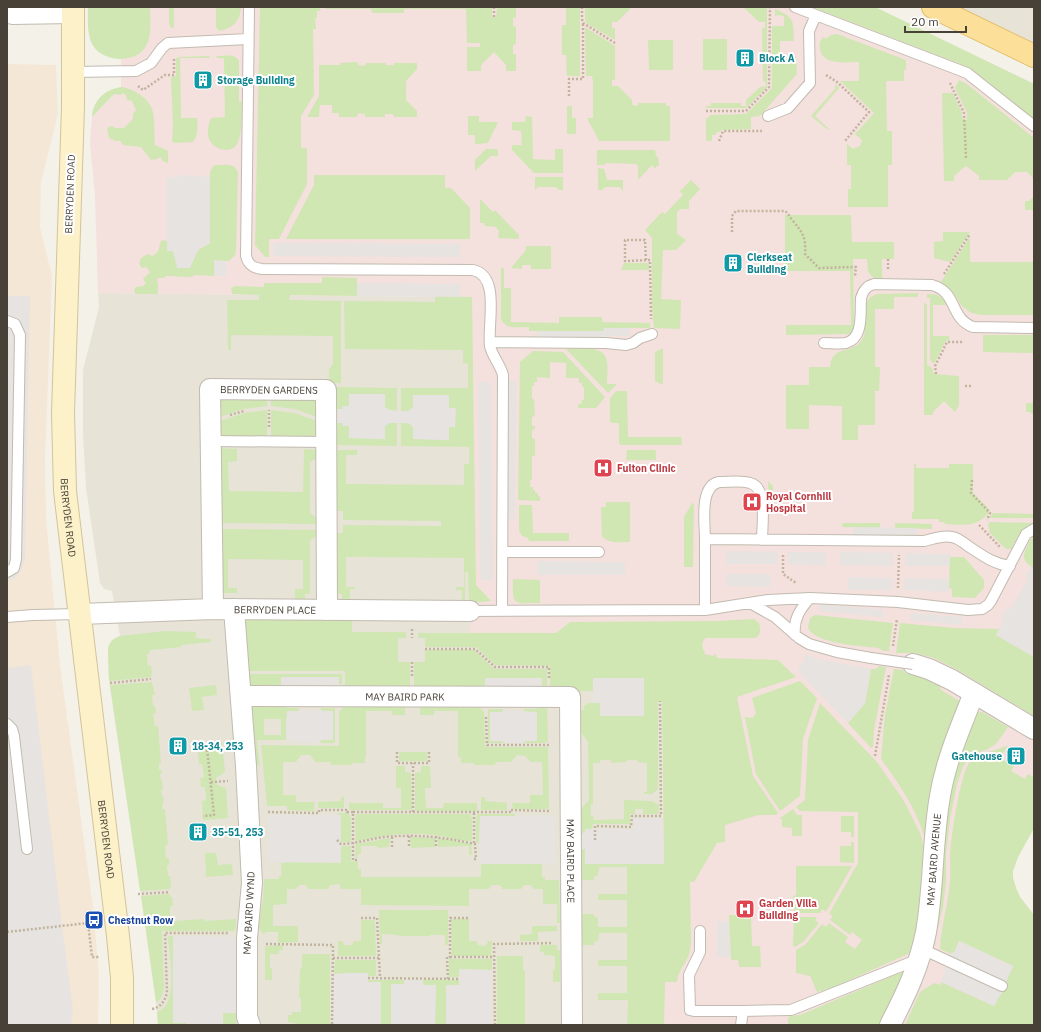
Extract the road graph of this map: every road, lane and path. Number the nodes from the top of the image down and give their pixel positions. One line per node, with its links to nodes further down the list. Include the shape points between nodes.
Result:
1 (249, 7): 12 (lane)
2 (494, 7): 10 (path)
3 (582, 7): 11 (path)
4 (770, 7): 21 (path, via 770,88 746,111)
5 (795, 7): 9 (lane)
6 (933, 7): 15 (main road)
7 (73, 10): 8 (street); 17 (main road, BERRYDEN ROAD)
8 (12, 14)
9 (816, 15): 16 (lane, via 809,31); 23 (lane, via 967,73)
10 (494, 17)
11 (583, 23): 13 (path); 20 (path, via 583,79 569,79)
12 (248, 39): 18 (lane, via 168,43 151,63); 35 (lane, via 248,263 262,269 476,271 484,275 490,287)
13 (615, 43)
14 (176, 55): 18 (path, via 174,75 166,76 143,90 132,85)
15 (1034, 56)
16 (810, 69): 22 (lane, via 810,84 788,108); 25 (path, via 825,74 837,82 869,112)
17 (73, 72): 18 (lane); 69 (main road, BERRYDEN ROAD, via 63,447 65,490)
18 (135, 72)
19 (949, 80): 26 (path, via 964,113)
20 (569, 96)
21 (706, 111)
22 (768, 116): 24 (path, via 768,131 723,131)
23 (1034, 126)
24 (719, 141)
25 (844, 141)
26 (966, 159)
27 (732, 232): 31 (path, via 732,216 736,211 785,211 803,233 805,254 819,268 856,267 855,274)
28 (970, 234): 30 (path)
29 (646, 260): 29 (path, via 625,261 625,240 645,240); 34 (path, via 650,260)
30 (937, 286): 31 (lane, via 874,284); 33 (lane, via 947,293 960,319 968,325 978,328)
31 (866, 289): 37 (lane, via 861,298 856,336 845,343)
32 (7, 321): 58 (lane, via 16,324 20,335 16,559 14,568)
33 (1034, 328)
34 (652, 334): 35 (lane, via 626,345)
35 (490, 342): 54 (lane, via 502,374)
36 (963, 342): 38 (path, via 947,342 935,366)
37 (824, 343)
38 (936, 374)
39 (965, 386): 40 (path)
40 (971, 386)
41 (269, 389): 43 (street, BERRYDEN GARDENS, via 210,389); 44 (path); 45 (street, BERRYDEN GARDENS, via 326,390)
42 (249, 410): 43 (path, via 232,414)
43 (211, 432): 44 (lane); 63 (street, BERRYDEN GARDENS)
44 (269, 442): 45 (lane)
45 (327, 442): 65 (street, BERRYDEN GARDENS)
46 (972, 480): 47 (path, via 971,493 990,513)
47 (986, 520)
48 (979, 525): 53 (path)
49 (1034, 529): 57 (lane, via 1026,534)
50 (705, 540): 51 (lane); 51 (lane, via 706,499 710,487 719,482 752,483 760,490); 66 (lane)
51 (762, 540): 57 (lane, via 924,541 950,536 991,561)
52 (899, 548): 59 (path)
53 (1001, 550)
54 (502, 552): 55 (lane); 68 (lane)
55 (599, 552)
56 (783, 560): 60 (path, via 783,574 797,584)
57 (1010, 566): 61 (lane, via 990,603 976,610 898,602)
58 (7, 572)
59 (898, 582)
60 (798, 589)
61 (810, 598): 62 (lane, via 785,598); 72 (lane, via 795,620)
62 (750, 603): 66 (lane); 72 (lane, via 776,617)
63 (213, 609): 64 (street, BERRYDEN PLACE); 69 (street, BERRYDEN PLACE)
64 (234, 610): 65 (street, BERRYDEN PLACE); 83 (street, MAY BAIRD WYND)
65 (327, 610): 67 (street, BERRYDEN PLACE)
66 (705, 610): 68 (lane)
67 (470, 611): 68 (lane)
68 (502, 611)
69 (80, 614): 70 (lane); 136 (main road, BERRYDEN ROAD, via 118,936 122,978)
70 (7, 617)
71 (897, 619): 74 (path)
72 (795, 635): 75 (lane, bridge, via 822,649)
73 (425, 649): 78 (path, via 475,649 494,667 549,667)
74 (893, 652)
75 (913, 664): 80 (street, via 929,669)
76 (890, 668): 91 (path)
77 (151, 679): 79 (path)
78 (549, 683)
79 (107, 684)
80 (974, 693): 86 (street); 123 (street, MAY BAIRD AVENUE, via 943,778 934,843 929,909)
81 (477, 696): 82 (street, MAY BAIRD PARK); 83 (street, MAY BAIRD PARK); 87 (path, via 478,702 486,711 486,745)
82 (570, 696): 121 (street, MAY BAIRD PLACE)
83 (241, 698): 137 (street, MAY BAIRD WYND, via 252,883 247,938 247,1017)
84 (660, 701): 105 (path, via 661,816 632,816 631,827 595,826)
85 (7, 724): 111 (lane, via 14,736)
86 (1034, 729)
87 (551, 745)
88 (197, 749): 94 (path, via 208,748)
89 (397, 752): 92 (path, via 397,763)
90 (429, 752): 92 (path, via 429,763)
91 (875, 756)
92 (414, 763): 98 (path)
93 (228, 781): 94 (path)
94 (211, 782): 100 (path, via 214,815)
95 (553, 810): 99 (path)
96 (261, 812): 97 (path)
97 (353, 812): 98 (path); 106 (path)
98 (413, 812): 99 (path)
99 (474, 813): 107 (path)
100 (203, 816)
101 (409, 836): 102 (path); 103 (path); 109 (path)
102 (436, 836): 107 (path); 110 (path)
103 (392, 837): 106 (path); 108 (path)
104 (337, 840): 106 (path, via 341,844)
105 (595, 840)
106 (352, 844): 113 (path, via 352,860)
107 (474, 844): 112 (path, via 476,859)
108 (392, 847)
109 (409, 847)
110 (436, 847)
111 (27, 849)
112 (472, 859)
113 (358, 860)
114 (170, 892): 115 (path)
115 (138, 894)
116 (361, 918): 127 (path, via 378,918)
117 (469, 918): 125 (path, via 450,918)
118 (700, 931): 135 (lane, via 700,952 689,975 690,1010)
119 (7, 932): 124 (path, via 88,923 92,957)
120 (236, 934): 134 (path, via 165,933 167,993 161,1005)
121 (571, 943): 128 (path, via 494,944); 140 (street, MAY BAIRD PLACE)
122 (272, 944): 126 (path, via 333,945)
123 (921, 954): 133 (lane); 135 (lane, via 791,1010); 142 (street, MAY BAIRD AVENUE, via 910,987)
124 (102, 956)
125 (450, 957): 128 (path); 131 (path, via 447,957)
126 (332, 958): 127 (path); 138 (path)
127 (379, 958): 130 (path)
128 (494, 958): 139 (path)
129 (368, 978): 130 (path)
130 (380, 978): 131 (path)
131 (448, 979): 132 (path)
132 (459, 979)
133 (1002, 986)
134 (152, 1009)
135 (743, 1011): 141 (lane)
136 (122, 1025)
137 (250, 1025)
138 (332, 1025)
139 (495, 1025)
140 (572, 1025)
141 (741, 1025)
142 (890, 1025)

